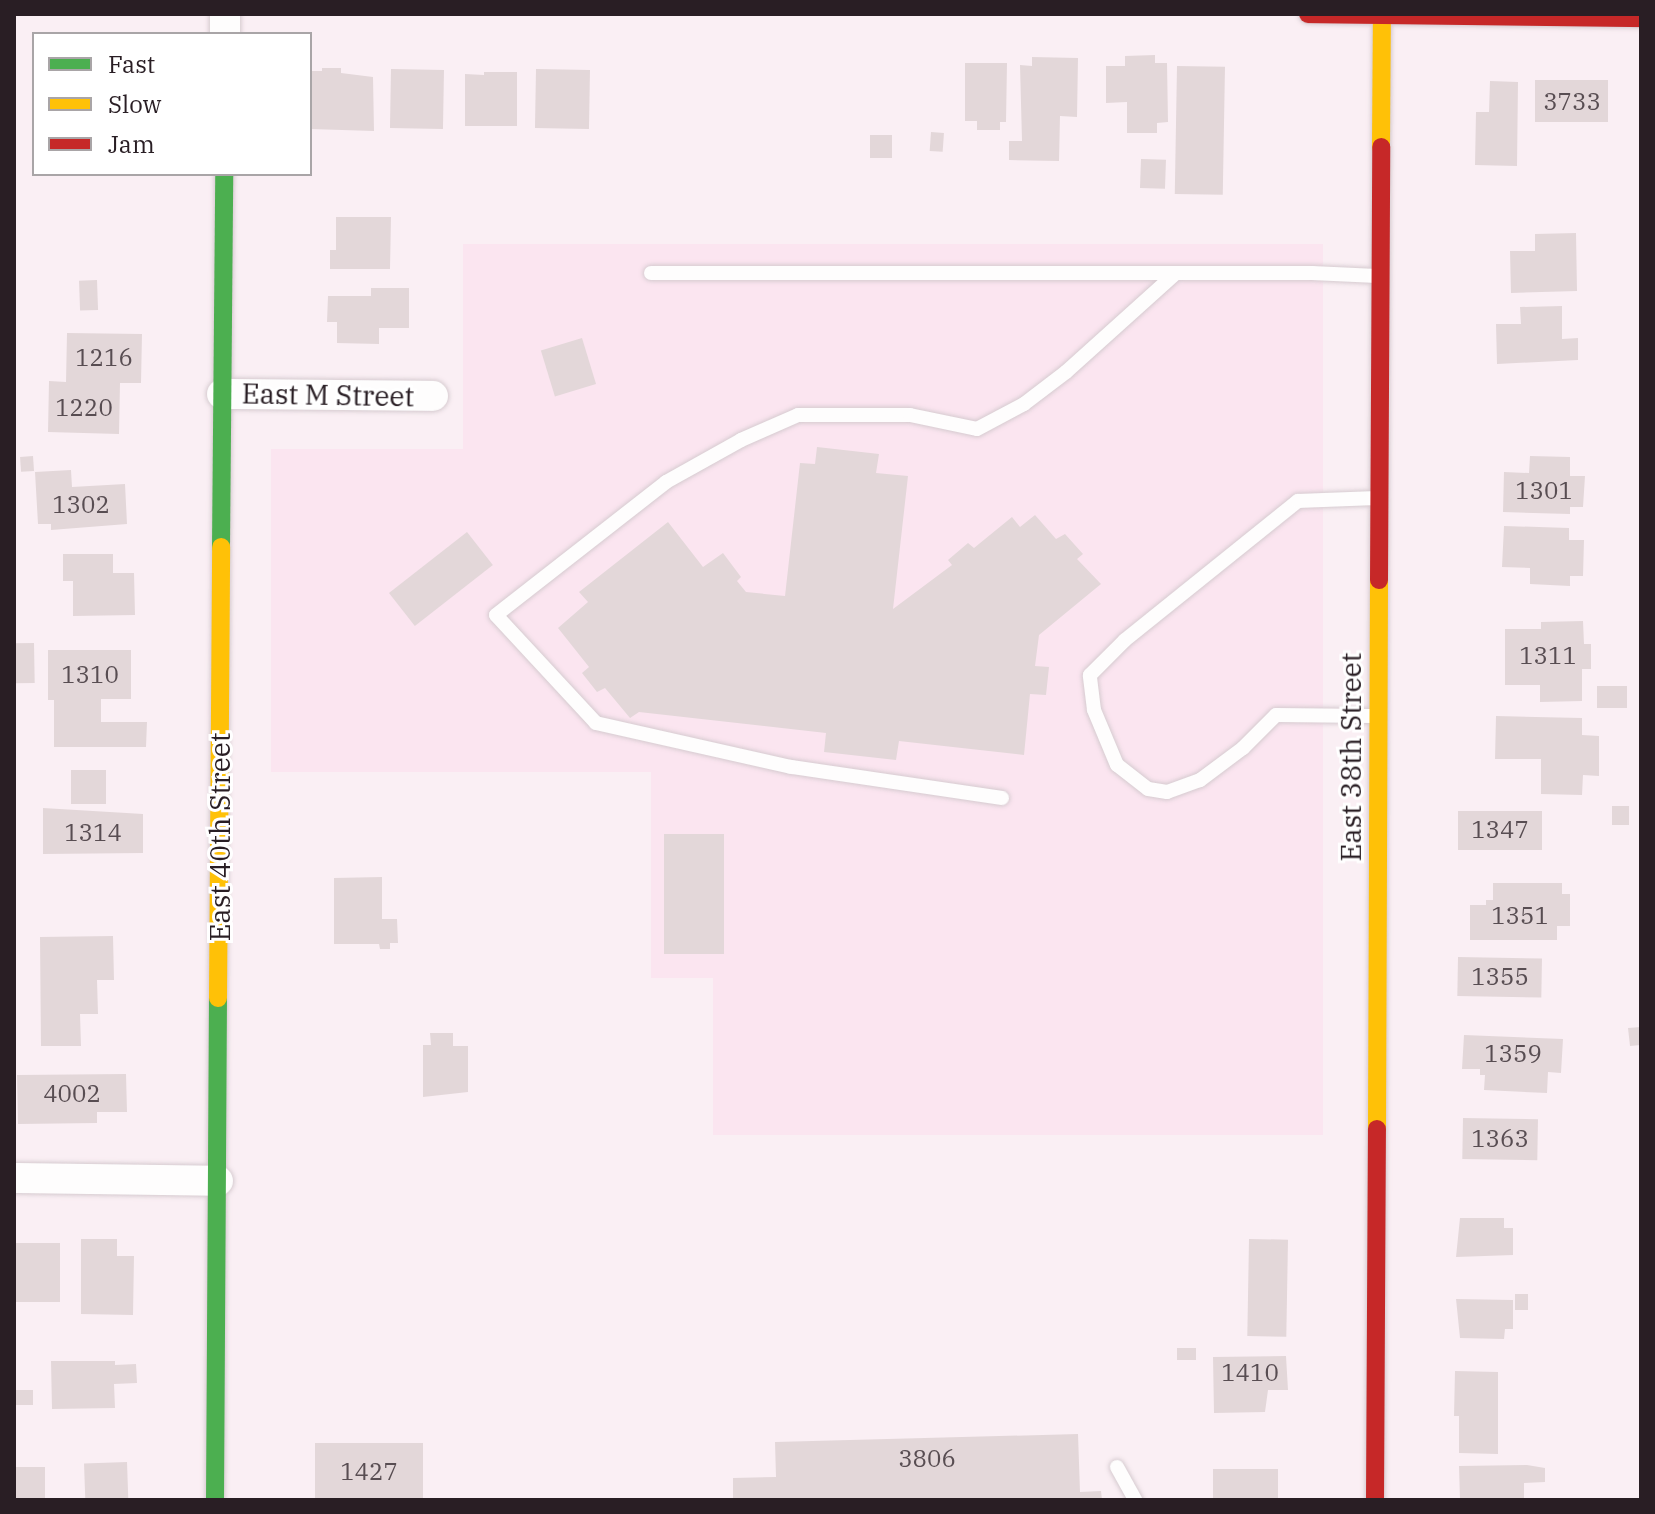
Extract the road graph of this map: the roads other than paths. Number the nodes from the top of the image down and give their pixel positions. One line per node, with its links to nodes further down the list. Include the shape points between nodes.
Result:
1 (1308, 14): 2 (street)
2 (1382, 15): 3 (street); 7 (street, East 38th Street)
3 (1641, 18)
4 (224, 176): 8 (street, East 40th Street)
5 (651, 273): 6 (lane)
6 (1176, 273): 7 (lane); 12 (lane, via 1066,372 1024,404 977,429 910,415 798,415 666,482 496,615 596,723 791,767)
7 (1381, 276): 10 (street, East 38th Street)
8 (222, 394): 9 (street, East M Street); 14 (street, East 40th Street)
9 (433, 396)
10 (1380, 498): 11 (street, East 38th Street); 11 (lane, via 1298,501 1125,640 1090,675 1094,710 1117,765 1148,789 1167,792 1200,780 1276,715)
11 (1379, 716): 18 (street, East 38th Street)
12 (1002, 798)
13 (14, 1178): 14 (street)
14 (218, 1181): 16 (street, East 40th Street)
15 (1117, 1467): 17 (lane)
16 (215, 1500)
17 (1135, 1500)
18 (1375, 1500)

